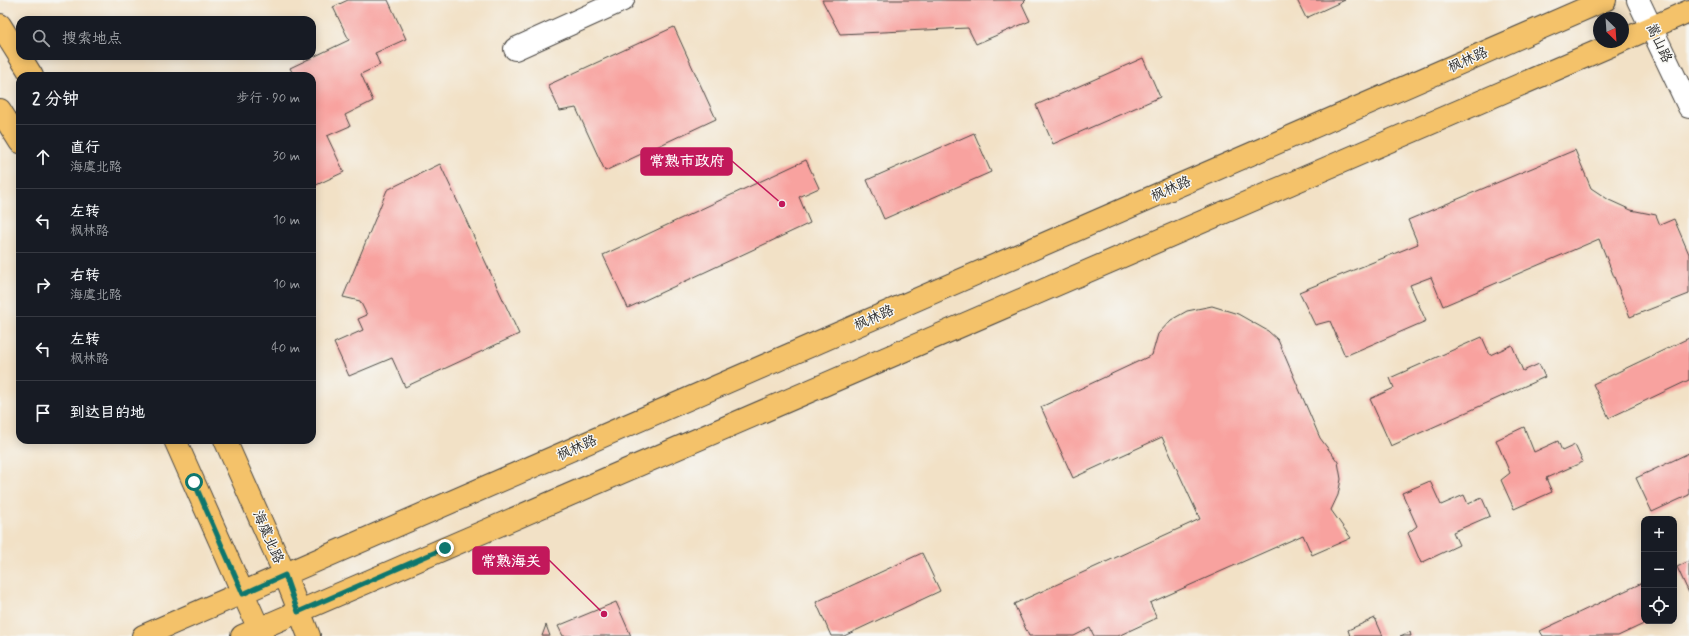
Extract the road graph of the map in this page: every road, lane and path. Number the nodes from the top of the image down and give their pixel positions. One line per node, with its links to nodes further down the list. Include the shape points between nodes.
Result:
1 (623, 0): 8 (street)
2 (1605, 0): 18 (main road, 枫林路)
3 (1638, 0): 6 (street, 嵩山路)
4 (1689, 11): 6 (main road)
5 (0, 25): 10 (main road)
6 (1652, 28): 7 (main road); 13 (street, 嵩山路)
7 (1629, 38)
8 (516, 48)
9 (1605, 48): 20 (main road)
10 (16, 50)
11 (22, 60): 12 (main road)
12 (29, 72)
13 (1689, 107)
14 (0, 110): 15 (main road)
15 (16, 136)
16 (177, 444): 19 (main road)
17 (226, 444): 18 (main road, 海虞北路)
18 (285, 575): 19 (main road, 枫林路); 20 (main road, 海虞北路)
19 (243, 594): 21 (main road); 22 (main road, 枫林路)
20 (298, 612): 21 (main road); 23 (main road, 海虞北路)
21 (254, 634)
22 (143, 636)
23 (309, 636)

